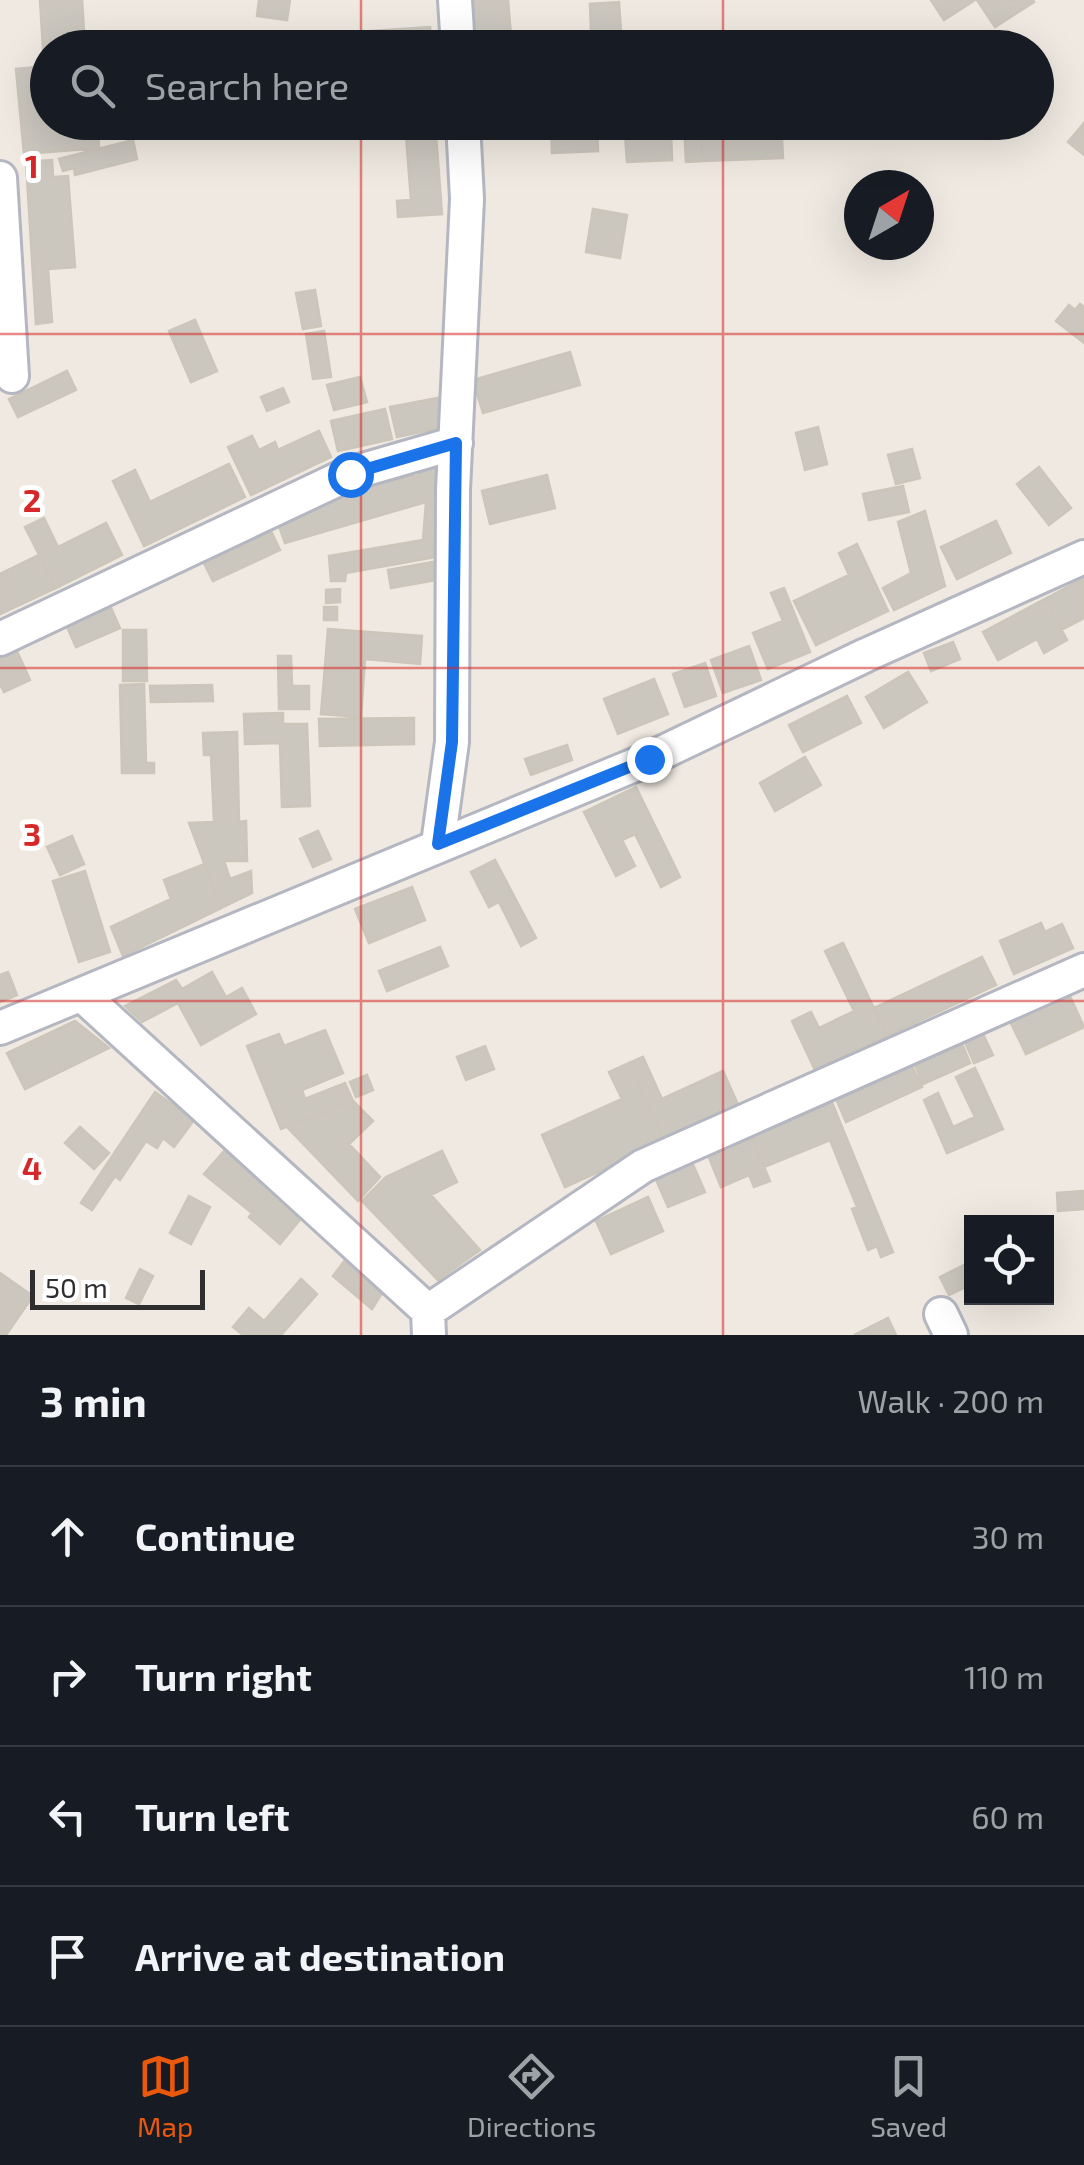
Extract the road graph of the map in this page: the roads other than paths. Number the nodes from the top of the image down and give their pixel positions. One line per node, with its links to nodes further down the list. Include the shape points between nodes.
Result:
1 (456, 0): 2 (street)
2 (457, 30)
3 (464, 140): 6 (street)
4 (0, 178): 5 (street)
5 (12, 376)
6 (456, 443): 8 (street, via 350,474); 9 (street, via 452,742)
7 (1084, 557): 9 (street, via 649,759)
8 (0, 639)
9 (438, 844): 11 (street)
10 (1084, 970): 13 (street, via 643,1166)
11 (82, 995): 12 (street); 13 (street)
12 (0, 1028)
13 (429, 1323)

